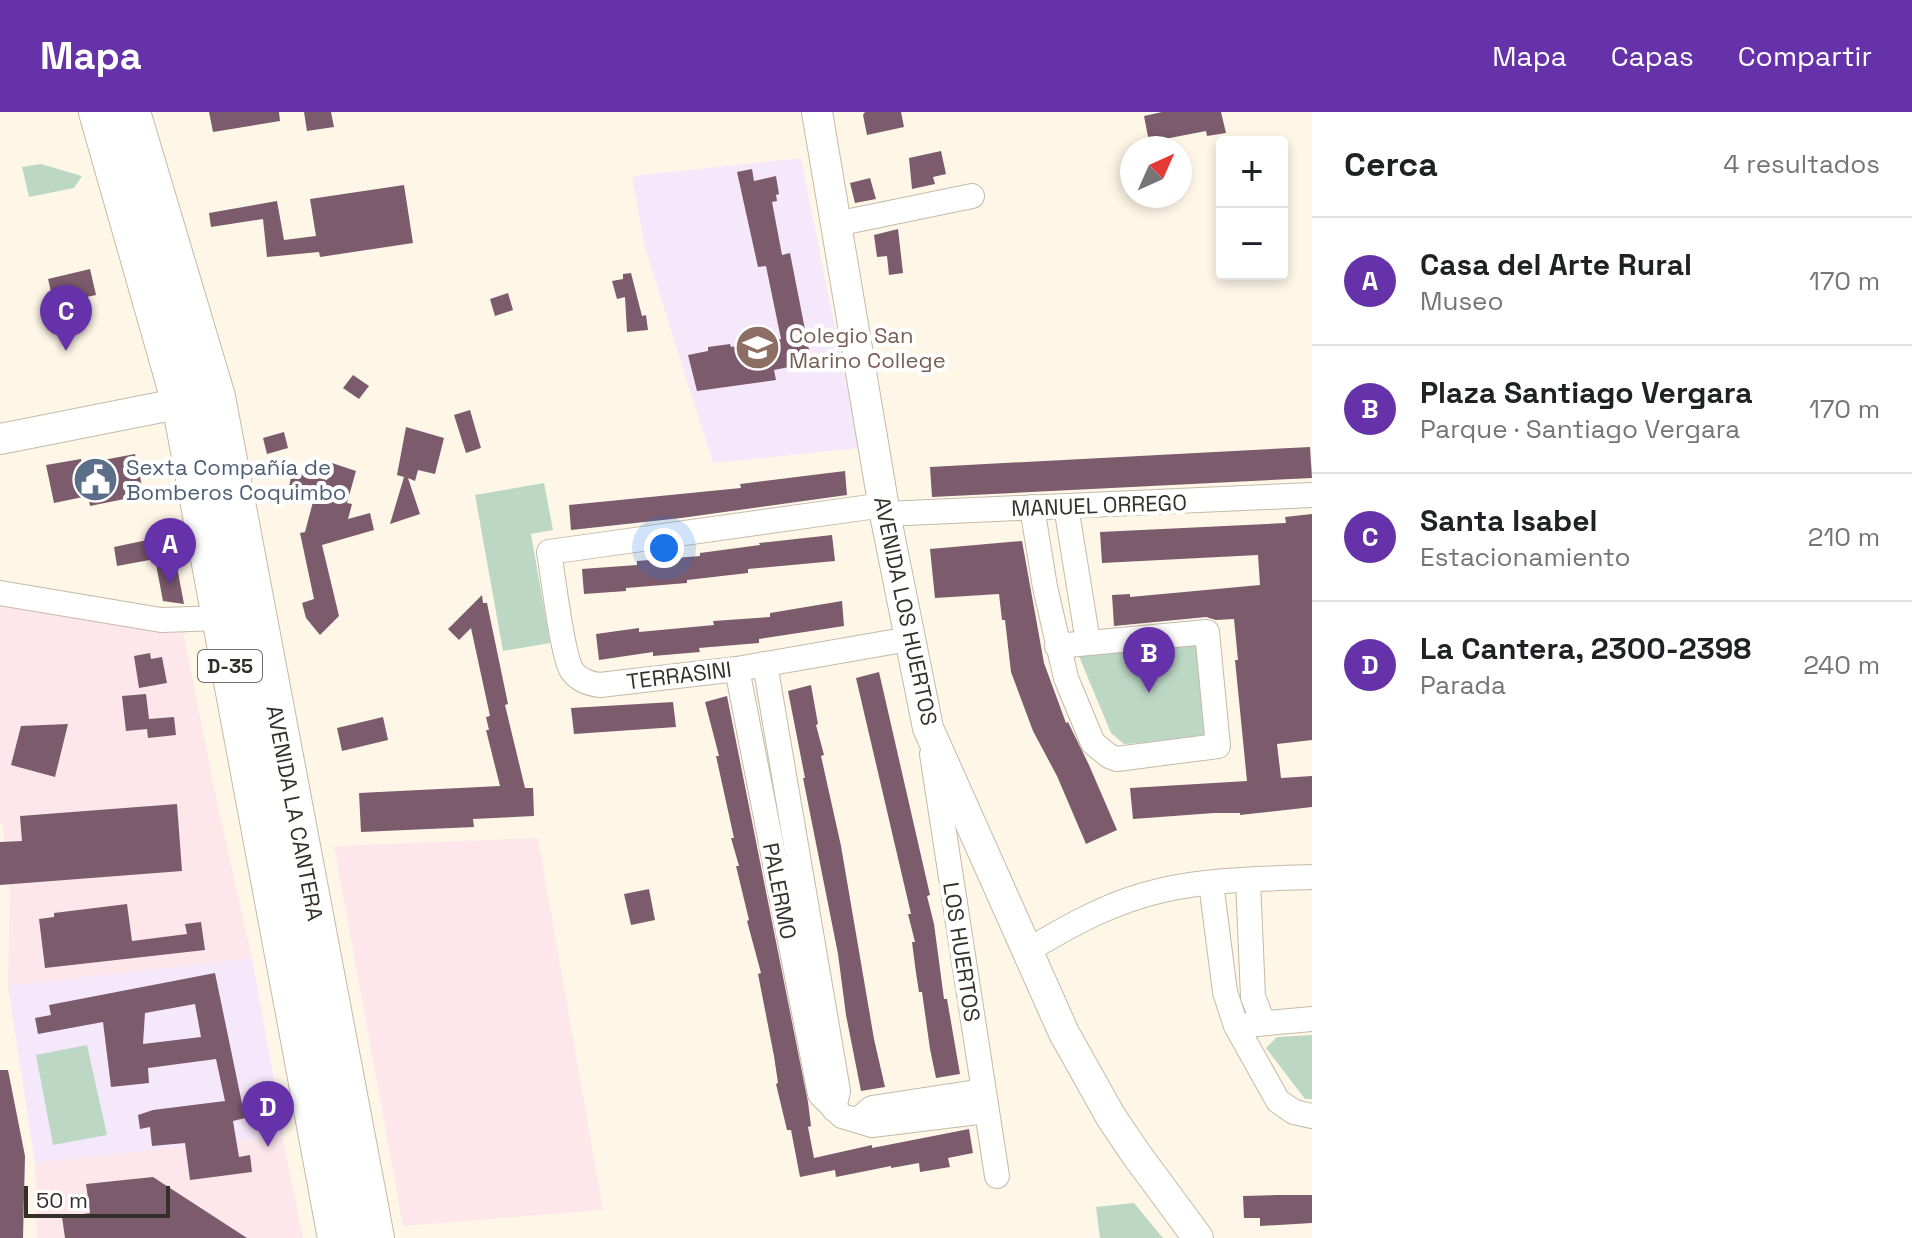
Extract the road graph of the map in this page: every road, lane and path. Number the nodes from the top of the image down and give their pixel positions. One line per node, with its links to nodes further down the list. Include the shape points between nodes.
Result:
1 (98, 112): 6 (highway, AVENIDA LA CANTERA / D-35)
2 (131, 112): 6 (highway, AVENIDA LA CANTERA / D-35)
3 (817, 112): 5 (street, AVENIDA LOS HUERTOS)
4 (972, 196): 5 (street)
5 (836, 224): 11 (street, AVENIDA LOS HUERTOS)
6 (198, 400): 7 (street); 14 (highway, AVENIDA LA CANTERA / D-35); 33 (highway, AVENIDA LA CANTERA / D-35)
7 (0, 439)
8 (1312, 495): 9 (street, MANUEL ORREGO)
9 (1066, 506): 10 (street, MANUEL ORREGO); 16 (street)
10 (1032, 507): 11 (street, MANUEL ORREGO); 17 (street)
11 (885, 509): 12 (street, MANUEL ORREGO); 15 (street, AVENIDA LOS HUERTOS)
12 (549, 552): 19 (street, TERRASINI, via 568,661 584,681 600,685)
13 (0, 593): 14 (street, via 161,620)
14 (221, 618): 32 (highway, AVENIDA LA CANTERA / D-35)
15 (909, 639): 18 (street, TERRASINI); 20 (street, AVENIDA LOS HUERTOS)
16 (1088, 642): 17 (street); 17 (street, via 1207,632 1218,746 1109,756 1087,733)
17 (1057, 646)
18 (765, 664): 19 (street, TERRASINI); 29 (street, PALERMO, via 838,1091)
19 (737, 669): 29 (street, PALERMO, via 820,1094)
20 (928, 728): 24 (street, AVENIDA LOS HUERTOS); 28 (street, LOS HUERTOS)
21 (1312, 877): 22 (street)
22 (1248, 880): 23 (street); 26 (street, via 1253,997)
23 (1211, 883): 24 (street, via 1130,899); 27 (street, via 1225,992)
24 (1027, 951): 34 (street, AVENIDA LOS HUERTOS, via 1064,1033 1111,1117)
25 (1312, 1019): 26 (street)
26 (1263, 1022): 27 (street)
27 (1236, 1026): 30 (street, via 1278,1101)
28 (985, 1101): 29 (street, via 872,1108 859,1119); 31 (street, LOS HUERTOS)
29 (834, 1109)
30 (1312, 1116)
31 (997, 1176)
32 (337, 1238)
33 (375, 1238)
34 (1198, 1238)

